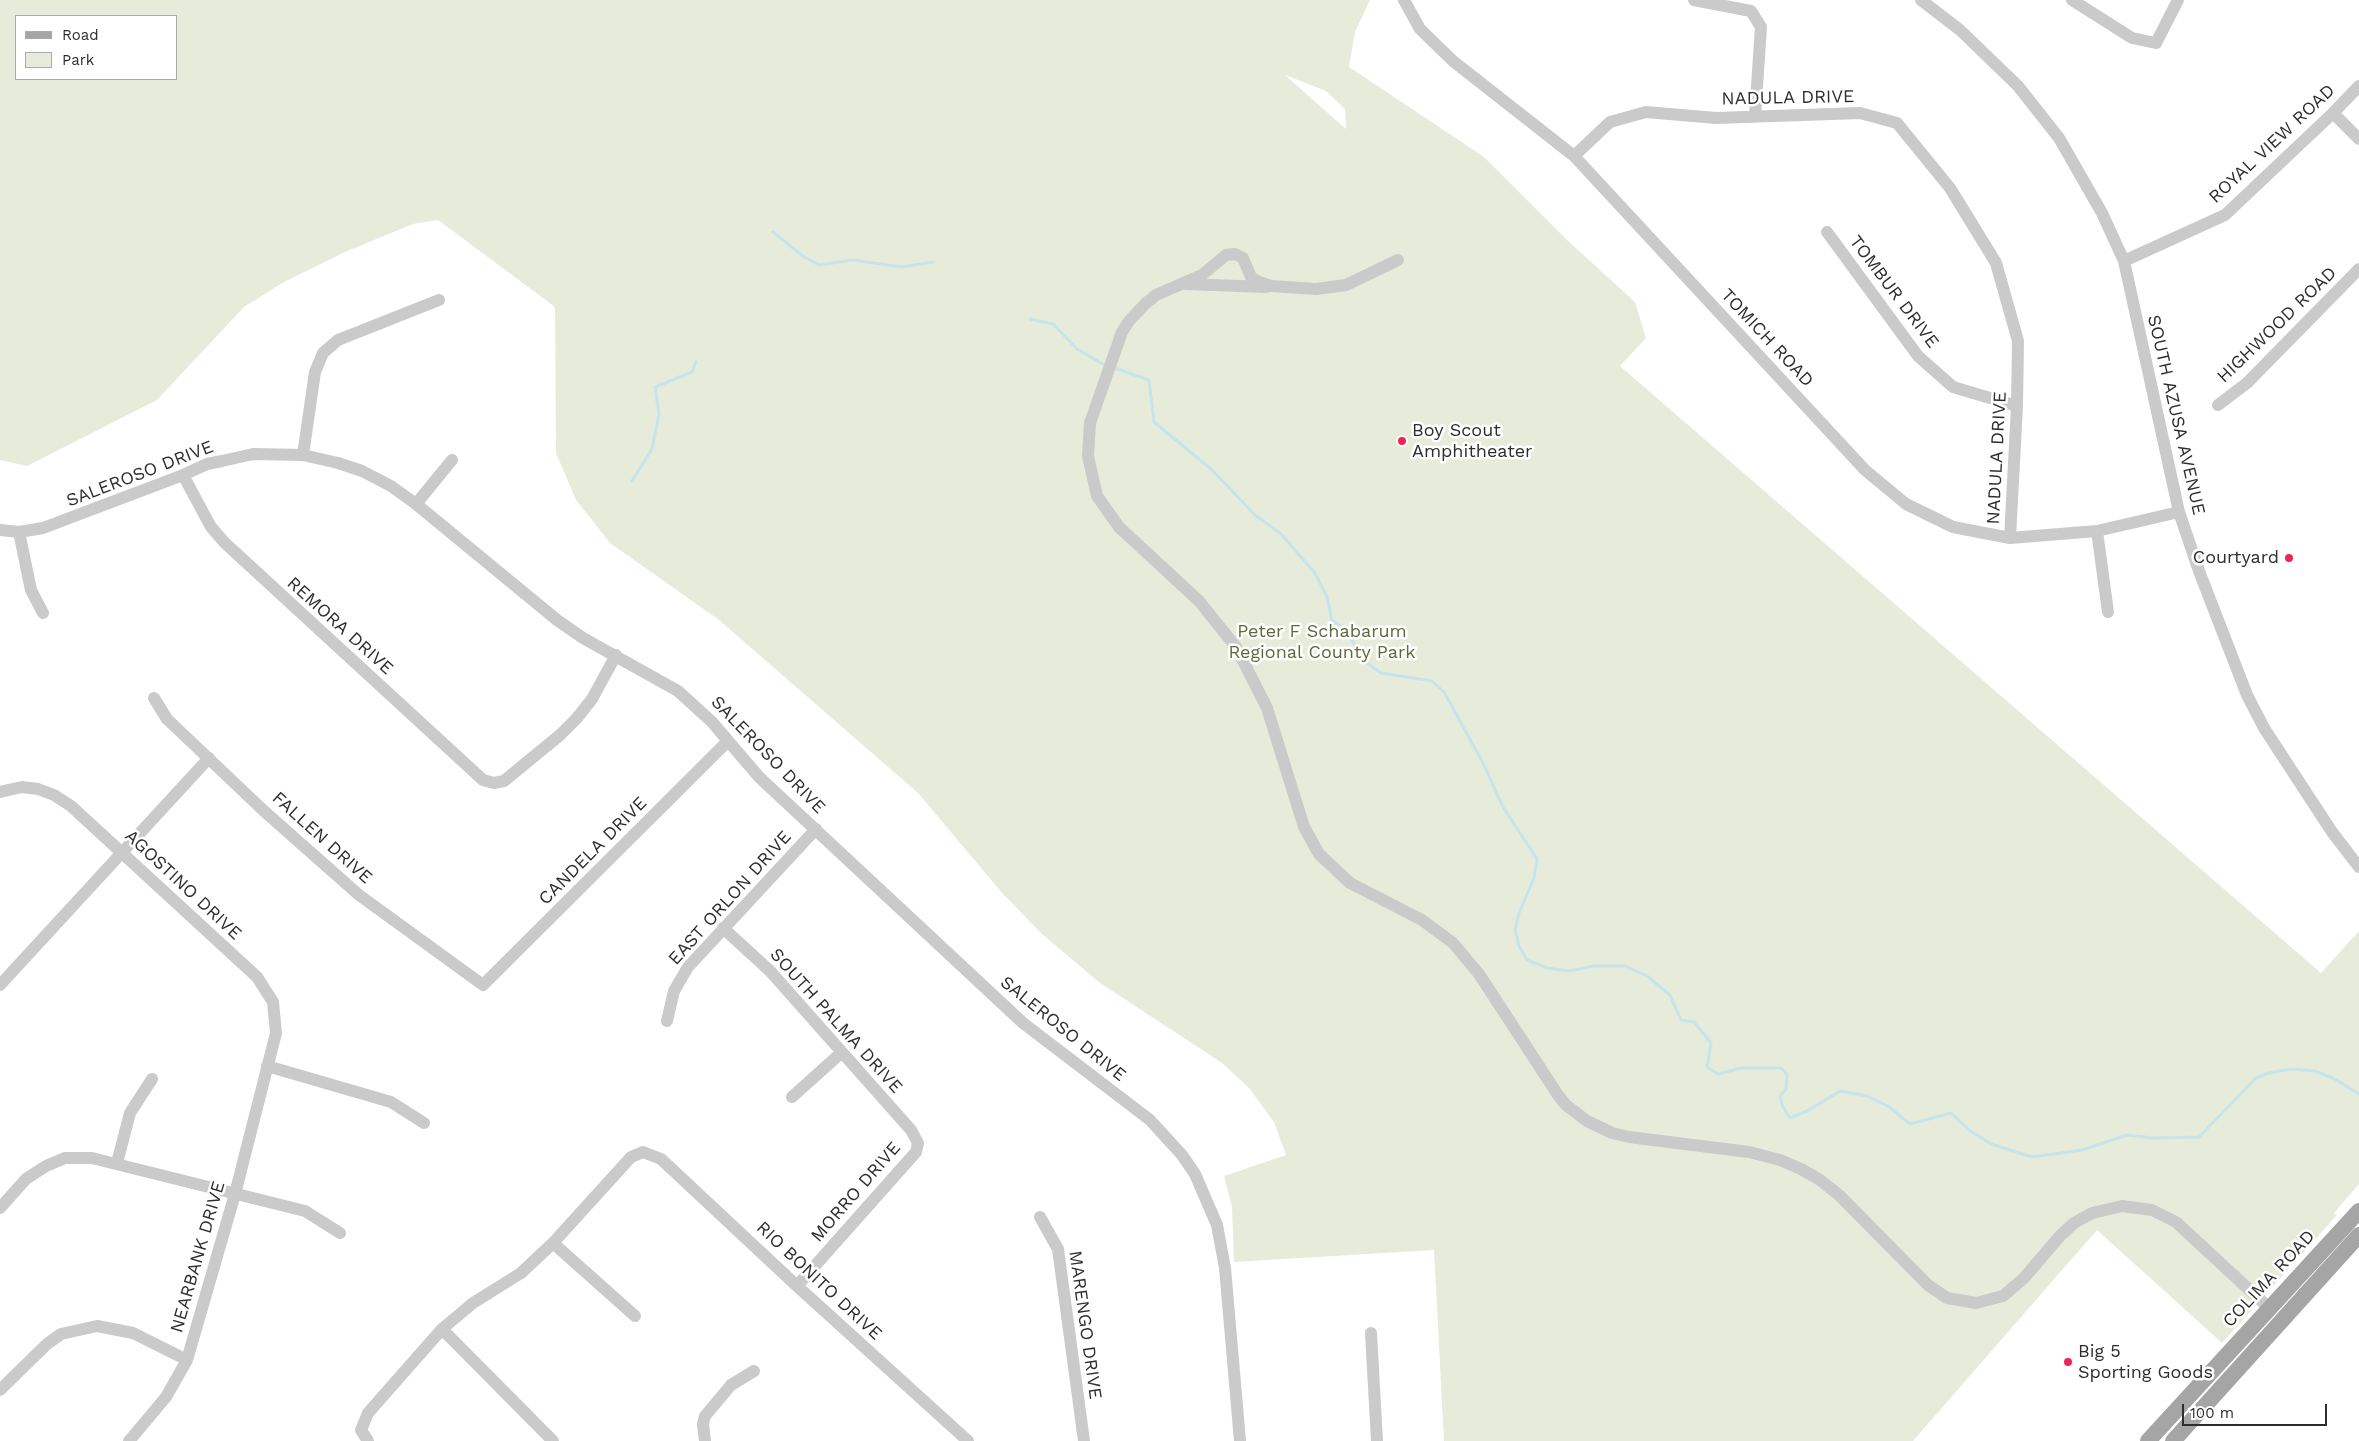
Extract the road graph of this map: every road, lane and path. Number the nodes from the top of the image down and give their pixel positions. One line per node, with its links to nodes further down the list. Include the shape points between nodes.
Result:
1 (1404, 0): 10 (street, TOMICH ROAD, via 1420,29 1453,61)
2 (1694, 0): 8 (street, via 1751,11 1761,28)
3 (1921, 0): 13 (street, SOUTH AZUSA AVENUE, via 1992,58 2059,138 2102,213)
4 (2072, 0): 5 (street, via 2132,38 2156,43)
5 (2178, 0)
6 (2359, 86): 7 (street, ROYAL VIEW ROAD)
7 (2333, 113): 9 (street); 13 (street, ROYAL VIEW ROAD, via 2225,215)
8 (1756, 116): 10 (street, NADULA DRIVE, via 1716,118 1646,112 1610,122); 19 (street, NADULA DRIVE, via 1860,113 1897,123 1950,188 1996,263 2018,341)
9 (2359, 139)
10 (1574, 156): 28 (street, TOMICH ROAD, via 1866,470 1906,504 1953,527)
11 (1827, 232): 19 (street, TOMBUR DRIVE, via 1918,356 1953,387)
12 (1398, 260): 16 (street, via 1354,282 1335,287)
13 (2124, 261): 24 (street, SOUTH AZUSA AVENUE)
14 (2359, 268): 18 (street, HIGHWOOD ROAD, via 2247,383)
15 (1181, 284): 16 (street); 16 (street, via 1202,275 1226,255 1235,254 1246,262 1254,280); 58 (street, via 1144,304 1122,332 1093,413 1088,440 1089,469 1097,496 1119,527 1187,587 1236,647 1267,708 1311,841 1329,865 1350,883 1422,920 1458,948 1479,974 1558,1095 1576,1113 1598,1127 1622,1135 1749,1152 1801,1169 1839,1195 1937,1293 1956,1301 1976,1303 2003,1296 2024,1278 2074,1223 2092,1213 2122,1206 2152,1210 2176,1222)
16 (1271, 286)
17 (439, 300): 20 (street, via 338,340 323,353 316,372)
18 (2218, 405)
19 (2017, 406): 28 (street, NADULA DRIVE)
20 (304, 455): 22 (street, SALEROSO DRIVE, via 253,454 207,464); 23 (street, SALEROSO DRIVE, via 362,471)
21 (452, 460): 23 (street)
22 (183, 476): 27 (street, SALEROSO DRIVE, via 43,528); 31 (street, REMORA DRIVE, via 211,527 225,543 482,780 504,781 578,718)
23 (416, 504): 31 (street, SALEROSO DRIVE, via 557,620)
24 (2179, 512): 26 (street, TOMICH ROAD); 38 (street, SOUTH AZUSA AVENUE, via 2199,571 2264,728 2332,832)
25 (0, 530): 27 (street, SALEROSO DRIVE)
26 (2097, 531): 28 (street, TOMICH ROAD); 29 (street)
27 (19, 532): 30 (street, via 31,590)
28 (2010, 538)
29 (2108, 612)
30 (43, 613)
31 (616, 655): 33 (street, SALEROSO DRIVE, via 678,691)
32 (154, 698): 34 (street, FALLEN DRIVE, via 167,719)
33 (728, 741): 36 (street, SALEROSO DRIVE, via 759,777); 41 (street, CANDELA DRIVE)
34 (209, 758): 37 (street); 41 (street, FALLEN DRIVE, via 359,895)
35 (0, 792): 37 (street, AGOSTINO DRIVE, via 22,787 54,795 71,806)
36 (816, 830): 39 (street, EAST ORLON DRIVE); 71 (street, SALEROSO DRIVE, via 1023,1023 1150,1120 1182,1155 1195,1174 1217,1225 1225,1268)
37 (121, 852): 40 (street); 44 (street, AGOSTINO DRIVE, via 257,976 267,989 273,1002 276,1033)
38 (2359, 867)
39 (723, 928): 42 (street, EAST ORLON DRIVE, via 688,967 674,991); 43 (street, SOUTH PALMA DRIVE, via 770,971)
40 (0, 985)
41 (483, 985)
42 (667, 1021)
43 (841, 1053): 46 (street); 48 (street, SOUTH PALMA DRIVE, via 911,1130)
44 (267, 1066): 47 (street, via 391,1102); 50 (street, NEARBANK DRIVE)
45 (152, 1079): 49 (street, via 130,1113)
46 (792, 1097)
47 (424, 1123)
48 (918, 1142): 57 (street, MORRO DRIVE, via 916,1152)
49 (117, 1163): 50 (street); 51 (street, via 92,1158 65,1158 26,1180)
50 (235, 1194): 54 (street, via 305,1211); 62 (street, NEARBANK DRIVE)
51 (0, 1208)
52 (2359, 1211): 58 (main road, COLIMA ROAD)
53 (1040, 1217): 70 (street, MARENGO DRIVE, via 1058,1249)
54 (340, 1233)
55 (2359, 1235): 74 (main road, COLIMA ROAD)
56 (553, 1243): 57 (street, RIO BONITO DRIVE, via 631,1157 643,1152 662,1159); 59 (street); 60 (street, via 521,1272 472,1303)
57 (797, 1286): 69 (street, RIO BONITO DRIVE)
58 (2269, 1308): 73 (main road, COLIMA ROAD)
59 (635, 1316)
60 (442, 1329): 65 (street, via 368,1413); 67 (street)
61 (1372, 1333): 72 (street)
62 (187, 1360): 64 (street, via 133,1333 97,1326 61,1334); 66 (street, NEARBANK DRIVE, via 166,1397)
63 (754, 1371): 68 (street, via 731,1385 705,1416)
64 (0, 1390)
65 (365, 1436)
66 (129, 1441)
67 (553, 1441)
68 (705, 1441)
69 (968, 1441)
70 (1084, 1441)
71 (1240, 1441)
72 (1377, 1441)
73 (2148, 1441)
74 (2173, 1441)

